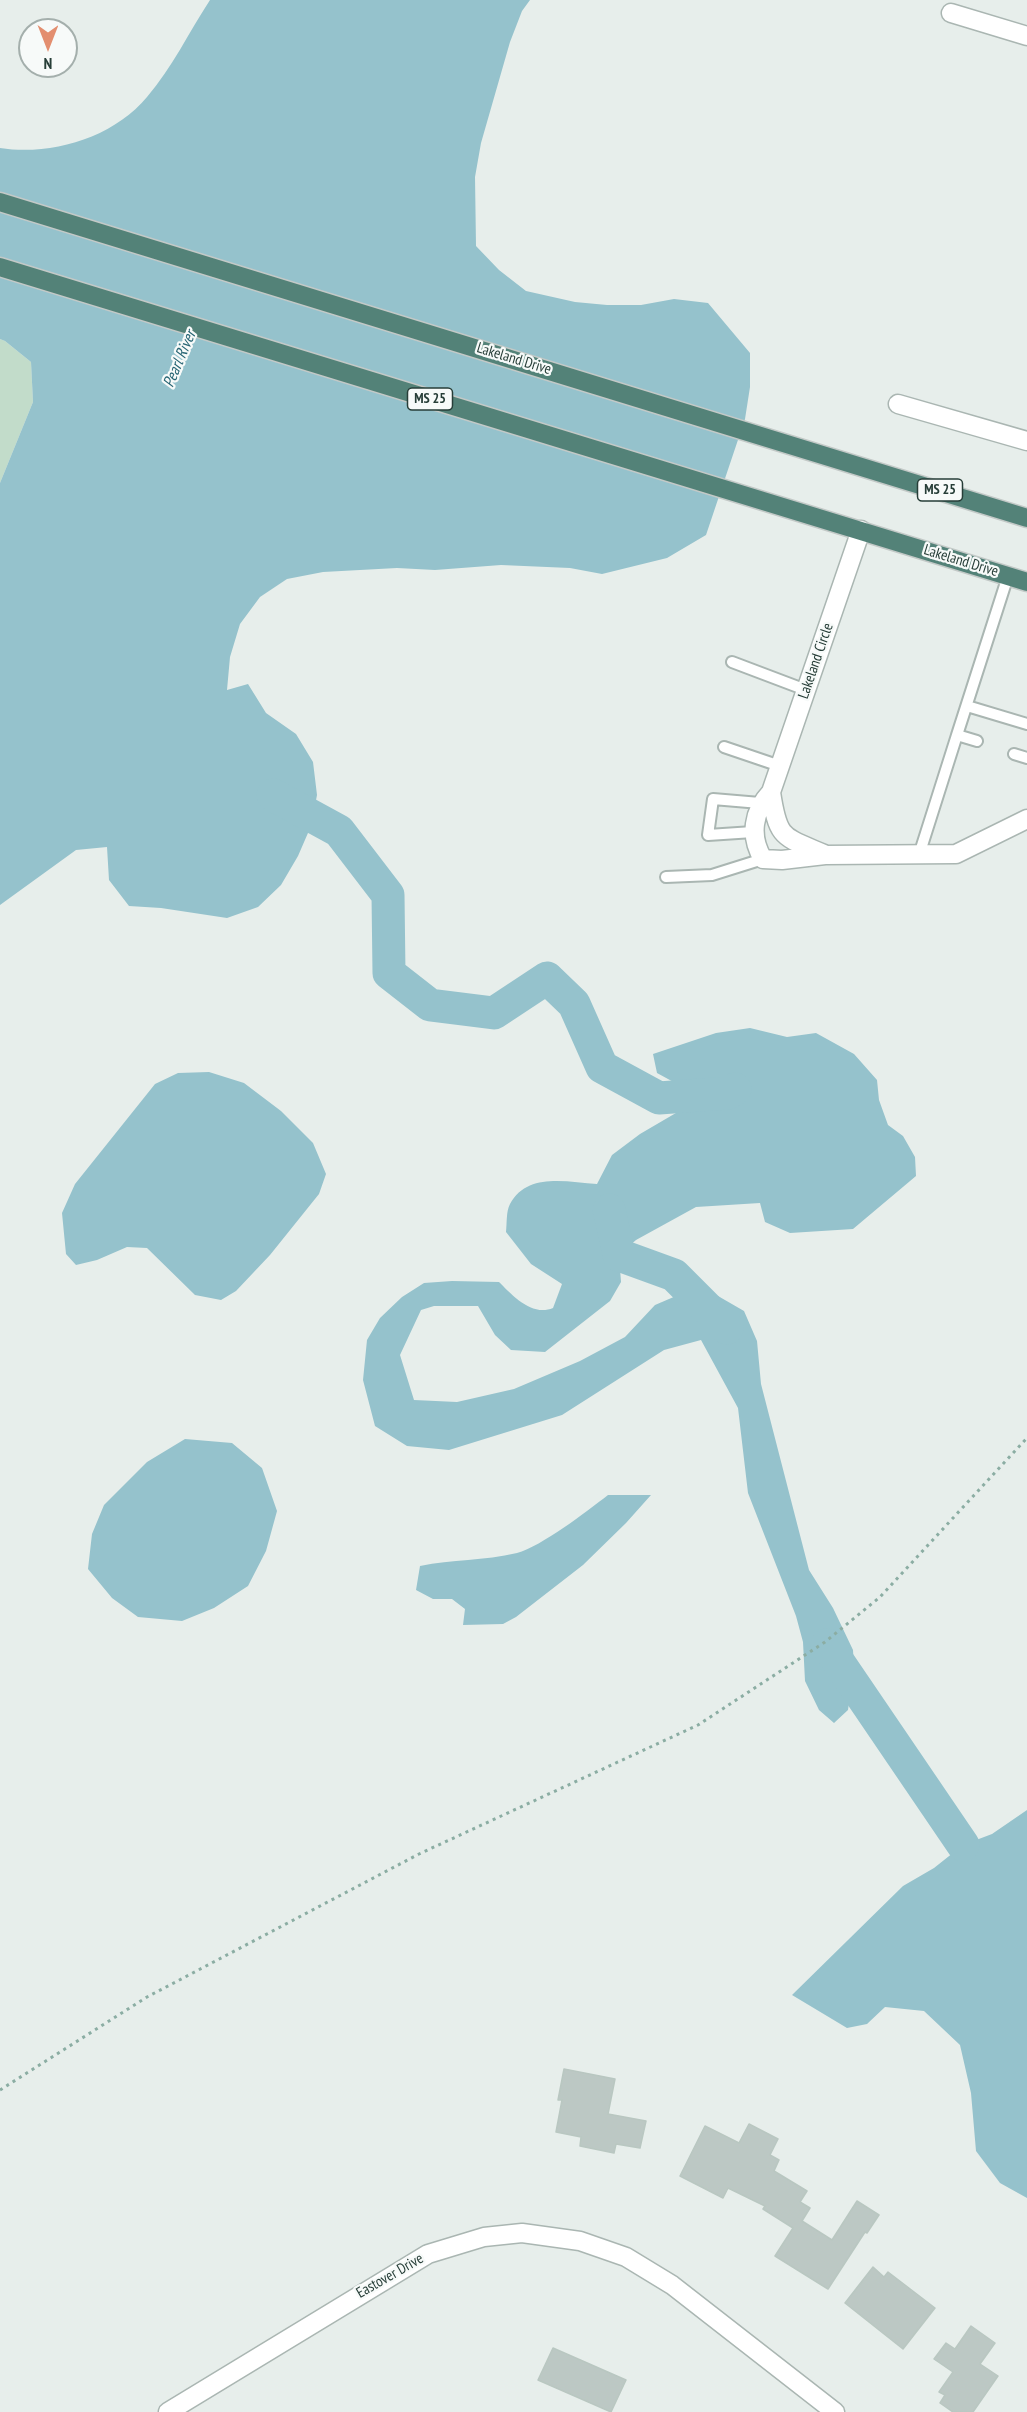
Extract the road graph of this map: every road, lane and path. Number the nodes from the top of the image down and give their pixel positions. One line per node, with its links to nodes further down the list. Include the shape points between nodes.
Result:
1 (951, 13): 2 (street)
2 (1027, 36)
3 (0, 202): 7 (highway, Lakeland Drive / MS 25)
4 (0, 267): 8 (highway, Lakeland Drive / MS 25)
5 (898, 404): 6 (street)
6 (1027, 441)
7 (1027, 518)
8 (861, 530): 9 (highway, Lakeland Drive / MS 25); 12 (street, Lakeland Circle)
9 (1008, 576): 10 (highway, Lakeland Drive / MS 25); 13 (lane)
10 (1027, 582)
11 (732, 662): 12 (lane)
12 (806, 690): 20 (street, Lakeland Circle)
13 (967, 706): 14 (lane); 15 (lane)
14 (1027, 724)
15 (957, 735): 16 (lane); 25 (lane)
16 (977, 741)
17 (724, 747): 20 (lane)
18 (1014, 754): 19 (lane)
19 (1027, 758)
20 (780, 766): 21 (street, Lakeland Circle)
21 (766, 797): 23 (street, Lakeland Circle); 23 (lane, via 713,799 708,835); 24 (street, Lakeland Circle, via 787,838)
22 (1027, 819): 25 (street, Lakeland Circle, via 956,854)
23 (753, 832): 26 (street)
24 (825, 855): 25 (street, Lakeland Circle); 26 (street, Lakeland Circle)
25 (919, 855)
26 (763, 859): 27 (lane, via 712,875)
27 (666, 877)
28 (1027, 1438): 29 (path, via 880,1597 825,1642 698,1725 408,1859 147,1997)
29 (0, 2090)
30 (175, 2410): 31 (street, Eastover Drive, via 428,2254 484,2237 522,2233 580,2241 626,2257 672,2285)
31 (835, 2412)

